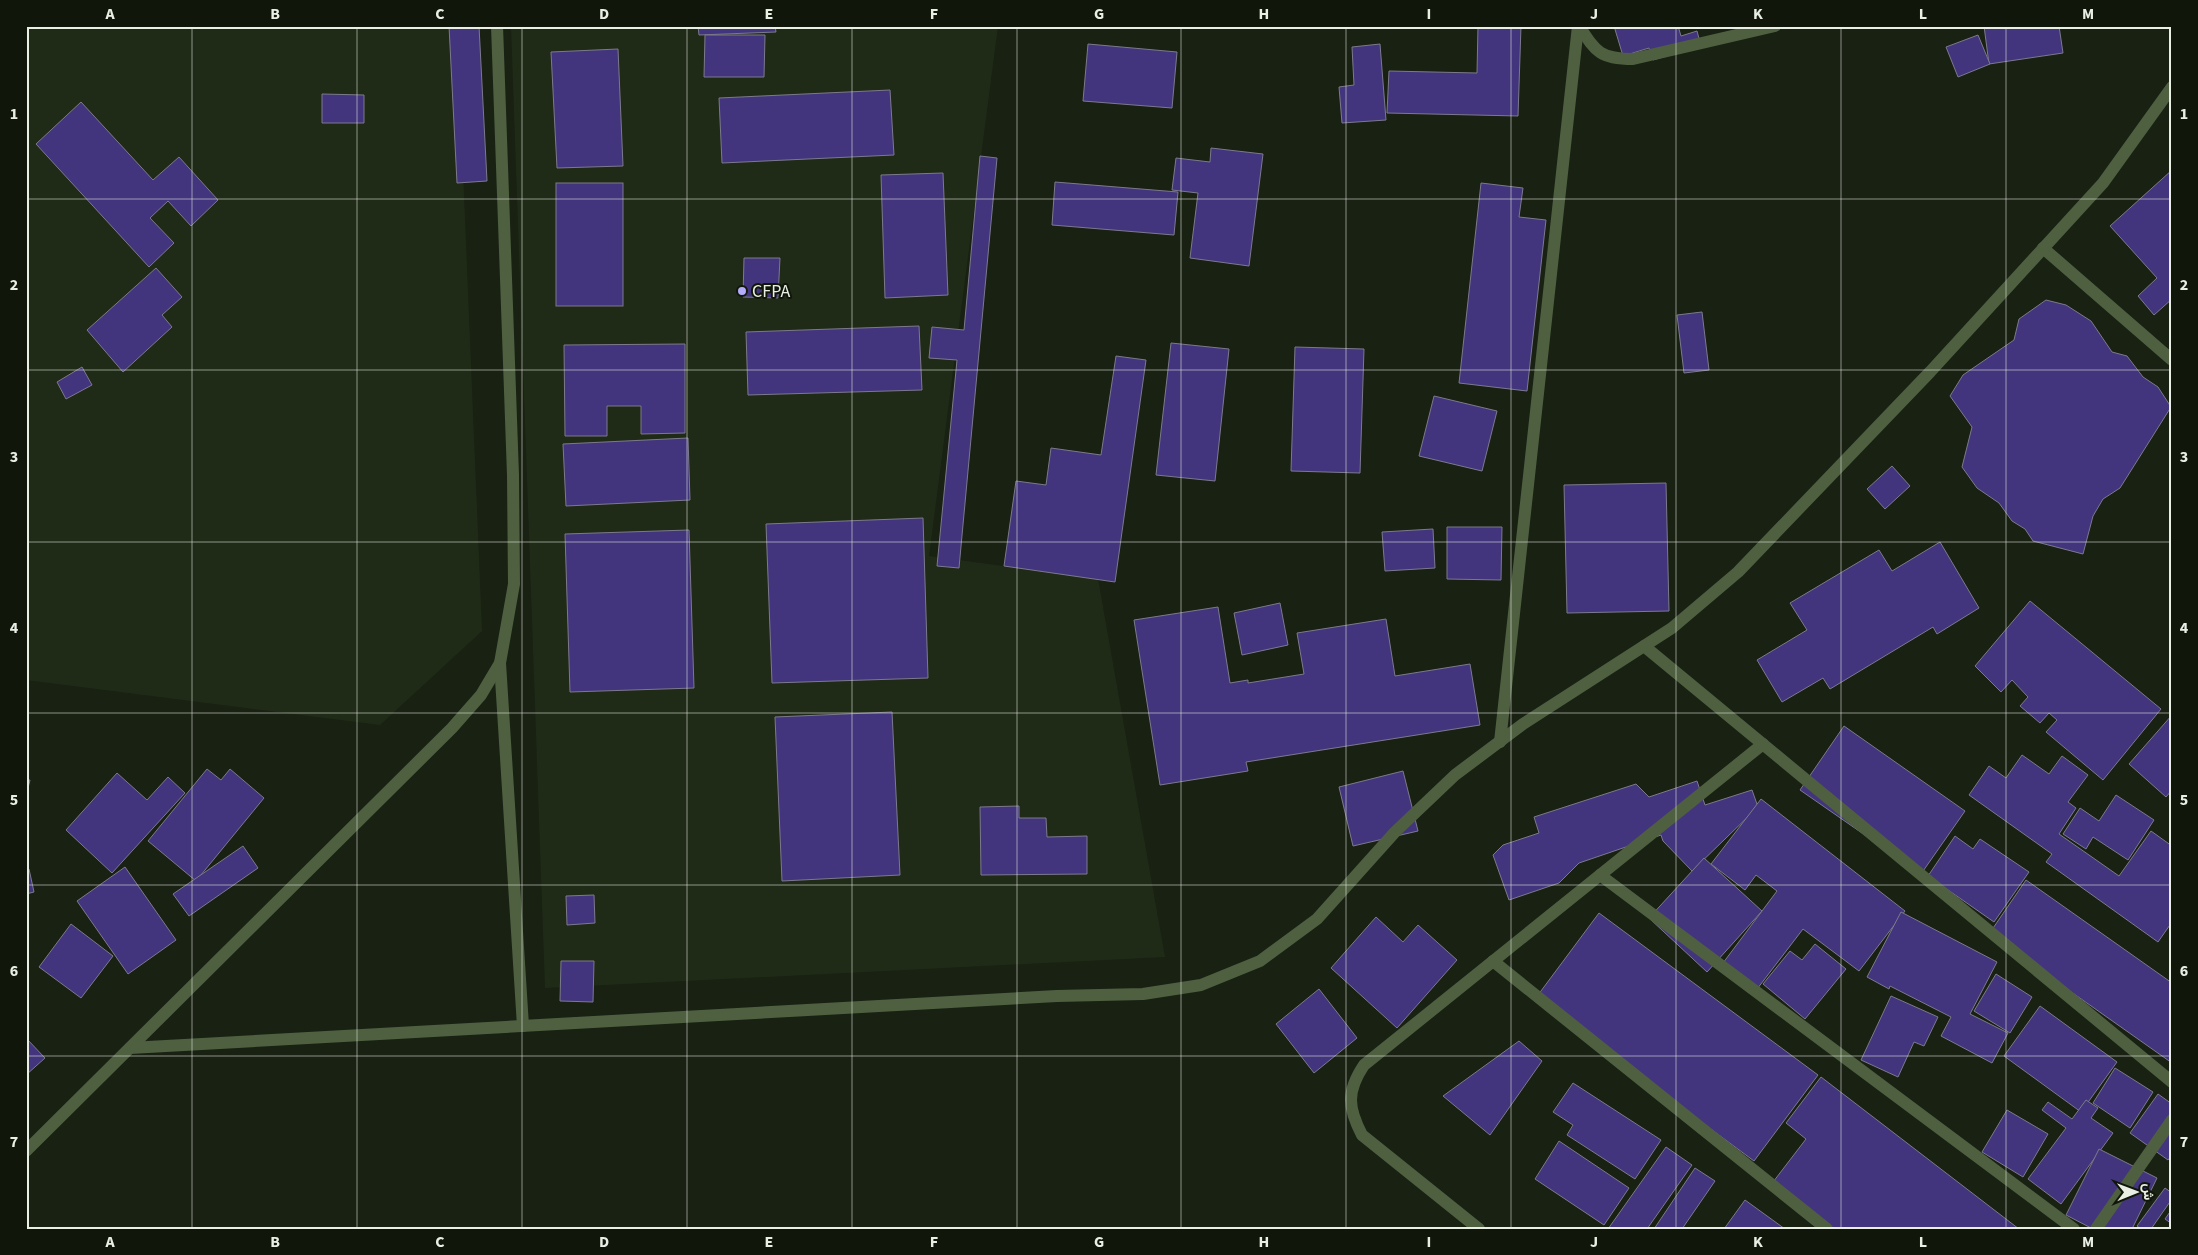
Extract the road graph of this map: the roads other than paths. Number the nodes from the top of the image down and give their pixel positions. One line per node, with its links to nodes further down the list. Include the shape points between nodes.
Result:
1 (497, 26): 8 (street, via 514,584)
2 (1579, 26): 3 (street, via 1596,52 1617,59 1633,59); 9 (street)
3 (1775, 26)
4 (2172, 87): 5 (street, via 2103,183)
5 (2044, 248): 6 (street); 7 (street, via 1738,572 1672,628)
6 (2172, 360)
7 (1644, 646): 9 (street); 10 (street)
8 (500, 663): 13 (street); 14 (street, via 481,695 452,728)
9 (1500, 742): 13 (street, via 1455,775 1395,832 1317,919 1260,961 1201,985 1143,994)
10 (1763, 744): 11 (street); 15 (street)
11 (1600, 875): 12 (street); 21 (street)
12 (1493, 961): 19 (street, via 1364,1065 1351,1094 1352,1116 1362,1135); 20 (street)
13 (523, 1026): 14 (street)
14 (130, 1048): 17 (street)
15 (2172, 1082)
16 (2172, 1120): 18 (street)
17 (26, 1151)
18 (2103, 1226)
19 (1478, 1229)
20 (1827, 1229)
21 (2074, 1229)

